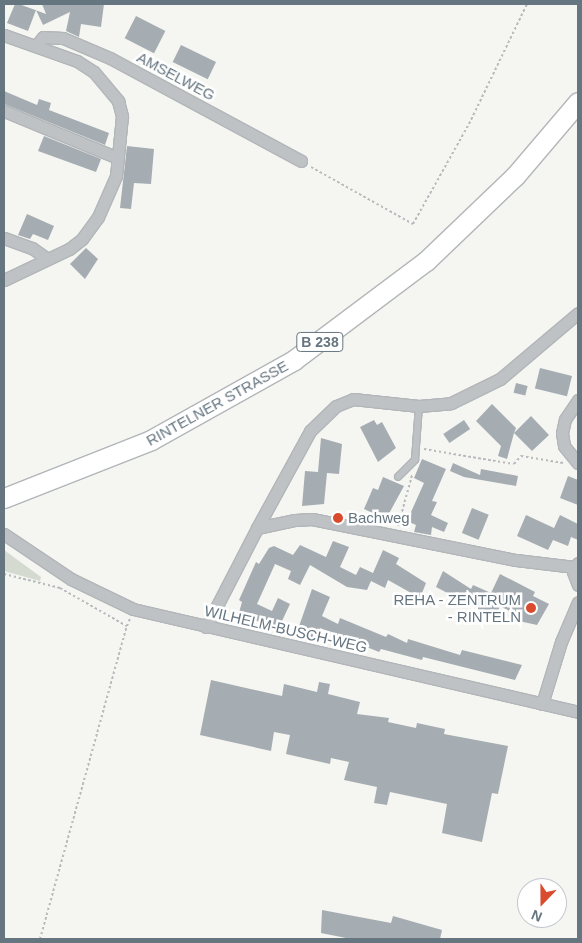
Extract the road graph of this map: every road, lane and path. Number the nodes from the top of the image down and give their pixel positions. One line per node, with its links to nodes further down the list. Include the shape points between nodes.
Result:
1 (527, 4): 7 (path, via 469,124 414,224)
2 (4, 35): 3 (street)
3 (36, 46): 6 (street, via 77,61 109,88 122,116); 7 (street, AMSELWEG, via 43,37 63,38 110,58)
4 (578, 102): 18 (main road, RINTELNER STRASSE / B 238, via 515,176 426,261 294,360 151,440)
5 (4, 110): 6 (street)
6 (118, 158): 9 (street, via 111,194 98,218 82,239)
7 (300, 161)
8 (4, 238): 9 (street, via 32,248)
9 (48, 259): 10 (street)
10 (4, 280)
11 (578, 313): 13 (street, via 500,379 451,402)
12 (578, 400): 16 (street, via 565,420 562,432 564,446)
13 (419, 406): 14 (lane); 19 (street, via 353,399 323,415)
14 (416, 448): 15 (lane); 16 (path, via 514,464 521,456)
15 (415, 460): 17 (lane); 21 (path)
16 (573, 463)
17 (398, 477)
18 (4, 498)
19 (257, 528): 21 (street, via 312,519); 29 (street)
20 (4, 534): 26 (street, WILHELM-BUSCH-WEG, via 72,579)
21 (395, 536): 22 (street, via 516,560)
22 (576, 565): 24 (street, via 574,578)
23 (4, 574): 28 (path, via 60,588)
24 (578, 585)
25 (578, 602): 27 (street)
26 (133, 609): 28 (path); 29 (street, WILHELM-BUSCH-WEG)
27 (575, 618): 30 (street)
28 (127, 626): 32 (path)
29 (206, 627): 30 (street, WILHELM-BUSCH-WEG)
30 (542, 704): 31 (street, WILHELM-BUSCH-WEG)
31 (578, 712)
32 (40, 939)

